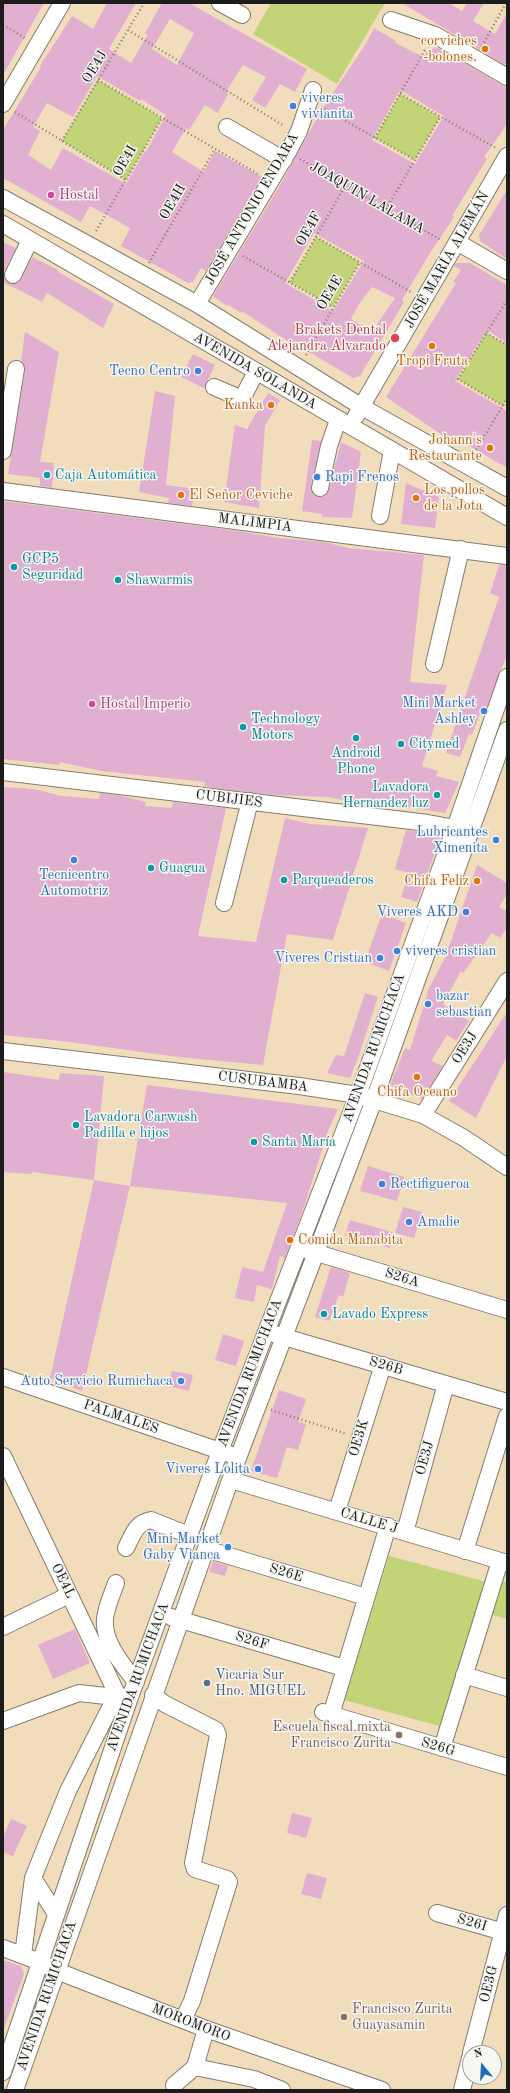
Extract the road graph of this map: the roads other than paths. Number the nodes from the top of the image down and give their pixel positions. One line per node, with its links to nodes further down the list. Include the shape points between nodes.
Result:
1 (62, 3): 7 (street)
2 (220, 3): 3 (street)
3 (242, 15)
4 (391, 20): 5 (street, via 435,35)
5 (507, 77)
6 (313, 90): 10 (street, JOSÉ ANTONIO ENDARA)
7 (7, 107)
8 (227, 127): 10 (street)
9 (502, 152): 14 (street, JOSÉ MARÍA ALEMÁN)
10 (291, 159): 17 (street, JOSÉ ANTONIO ENDARA)
11 (3, 198): 17 (street, AVENIDA SOLANDA)
12 (3, 224): 13 (street, AVENIDA SOLANDA)
13 (30, 240): 16 (street); 19 (street, AVENIDA SOLANDA)
14 (450, 242): 15 (street); 21 (street, JOSÉ MARÍA ALEMÁN)
15 (507, 271)
16 (13, 275)
17 (197, 304): 21 (street, AVENIDA SOLANDA)
18 (16, 369): 24 (street)
19 (256, 372): 20 (street, via 240,398); 22 (street, AVENIDA SOLANDA)
20 (214, 387)
21 (362, 407): 22 (street, JOSÉ MARÍA ALEMÁN); 26 (street, AVENIDA SOLANDA)
22 (344, 423): 23 (street, AVENIDA SOLANDA); 25 (street, JOSÉ MARÍA ALEMÁN, via 329,446)
23 (392, 450): 28 (street); 29 (street, AVENIDA SOLANDA)
24 (3, 451)
25 (320, 488)
26 (507, 488)
27 (3, 491): 30 (street, MALIMPIA)
28 (380, 516)
29 (507, 516)
30 (461, 549): 31 (street, MALIMPIA); 32 (street)
31 (507, 556)
32 (434, 664)
33 (507, 678): 37 (street, AVENIDA RUMICHACA)
34 (507, 730): 42 (street, AVENIDA RUMICHACA)
35 (3, 772): 36 (street, CUBIJIES)
36 (250, 801): 37 (street, CUBIJIES); 38 (street)
37 (455, 828): 41 (street, AVENIDA RUMICHACA)
38 (224, 903)
39 (507, 981): 43 (street, OE3J)
40 (3, 1052): 41 (street, CUSUBAMBA)
41 (358, 1095): 42 (street, CUSUBAMBA); 45 (street, AVENIDA RUMICHACA)
42 (374, 1100): 43 (street, CUSUBAMBA); 46 (street, AVENIDA RUMICHACA)
43 (423, 1115): 44 (street, CUSUBAMBA, via 464,1138)
44 (507, 1167)
45 (298, 1246): 46 (street, S26A); 48 (street, AVENIDA RUMICHACA)
46 (316, 1253): 47 (street, S26A); 49 (street, AVENIDA RUMICHACA)
47 (507, 1310)
48 (266, 1330): 49 (street, S26B); 55 (street, AVENIDA RUMICHACA)
49 (283, 1337): 50 (street, S26B); 56 (street, AVENIDA RUMICHACA)
50 (383, 1365): 52 (street, S26B); 59 (street, OE3K)
51 (3, 1377): 55 (street, PALMALES)
52 (446, 1384): 53 (street, S26B); 61 (street, OE3J)
53 (507, 1402)
54 (507, 1416): 65 (street)
55 (220, 1451): 56 (street, PALMALES); 62 (street, AVENIDA RUMICHACA)
56 (238, 1458): 58 (street, AVENIDA RUMICHACA)
57 (5, 1465): 68 (street, OE4L)
58 (231, 1480): 59 (street, CALLE J); 64 (street, AVENIDA RUMICHACA)
59 (337, 1510): 60 (street, CALLE J)
60 (388, 1526): 61 (street, CALLE J); 69 (street)
61 (405, 1532): 65 (street, CALLE J)
62 (189, 1535): 63 (street, via 151,1520 145,1521 137,1526); 70 (street, AVENIDA RUMICHACA)
63 (126, 1548)
64 (206, 1549): 69 (street, S26E); 71 (street, AVENIDA RUMICHACA)
65 (466, 1551): 66 (street, CALLE J)
66 (503, 1562): 74 (street)
67 (116, 1583): 75 (street, via 105,1620 108,1638 120,1661)
68 (70, 1595): 72 (street); 78 (street, OE4L)
69 (366, 1597): 73 (street)
70 (160, 1613): 71 (street, S26F); 75 (street, AVENIDA RUMICHACA)
71 (180, 1619): 73 (street, S26F); 77 (street, AVENIDA RUMICHACA)
72 (3, 1627)
73 (344, 1668): 80 (street, S26G, via 327,1714)
74 (464, 1675): 76 (street); 80 (street)
75 (136, 1682): 78 (street, AVENIDA RUMICHACA)
76 (507, 1688)
77 (153, 1695): 90 (street, AVENIDA RUMICHACA); 91 (street, via 165,1704 216,1730 218,1734 193,1863 195,1869 229,1882 192,2001)
78 (120, 1697): 79 (street, via 79,1693); 82 (street, via 68,1791); 84 (street, AVENIDA RUMICHACA)
79 (3, 1721)
80 (442, 1748): 81 (street, S26G)
81 (507, 1767)
82 (33, 1878): 84 (street); 88 (street)
83 (437, 1913): 86 (street, S26I)
84 (56, 1914): 89 (street, AVENIDA RUMICHACA)
85 (507, 1915): 86 (street, OE3G)
86 (505, 1932): 93 (street, OE3G)
87 (3, 1948): 88 (street, MOROMORO)
88 (23, 1955): 89 (street, MOROMORO)
89 (40, 1962): 90 (street, MOROMORO); 95 (street, AVENIDA RUMICHACA)
90 (57, 1972): 91 (street, MOROMORO); 97 (street, AVENIDA RUMICHACA)
91 (183, 2020): 92 (street, MOROMORO)
92 (206, 2029): 94 (street); 99 (street, MOROMORO)
93 (473, 2045)
94 (195, 2067): 96 (street); 98 (street, via 254,2079)
95 (4, 2069)
96 (174, 2085)
97 (15, 2090)
98 (282, 2090)
99 (382, 2090)

